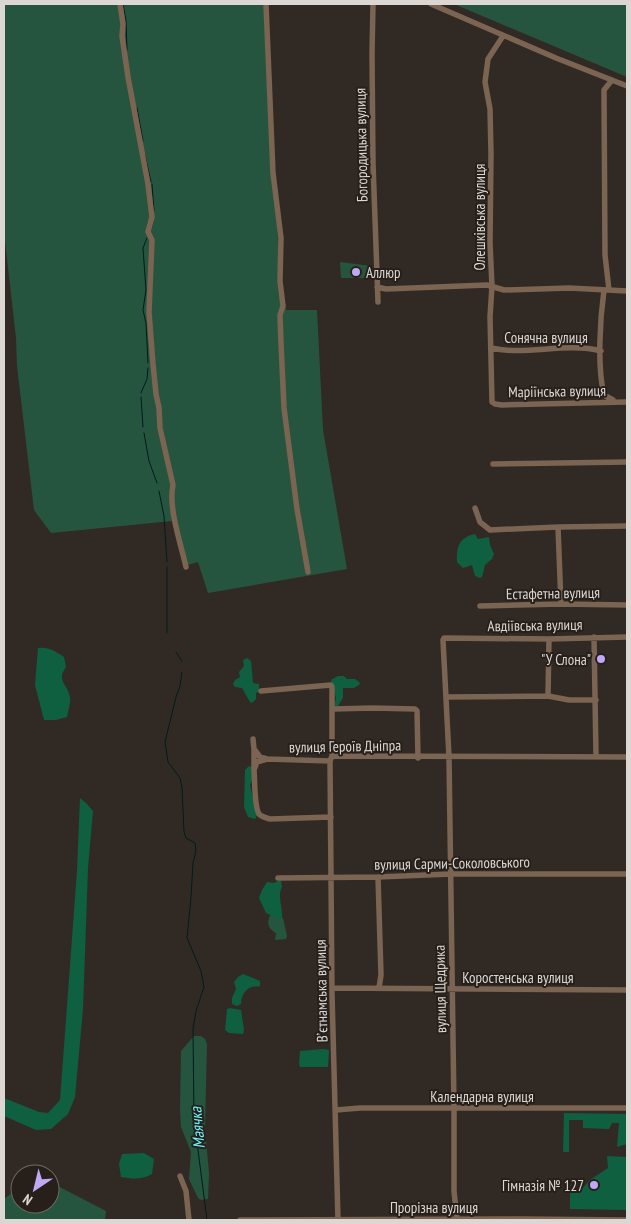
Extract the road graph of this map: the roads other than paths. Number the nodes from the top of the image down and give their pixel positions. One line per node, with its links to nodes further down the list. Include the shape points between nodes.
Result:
1 (120, 4): 22 (street, via 128,77 152,216 149,312 155,388)
2 (266, 4): 23 (street, via 273,173 281,238 284,408)
3 (373, 4): 9 (street, Богородицька вулиця)
4 (431, 4): 5 (street)
5 (503, 36): 6 (street); 8 (street, Олешківська вулиця, via 488,59 485,82 490,109)
6 (612, 80): 7 (street); 10 (street, via 604,90)
7 (627, 86)
8 (492, 286): 9 (street); 10 (street, via 504,290); 13 (street, Олешківська вулиця)
9 (377, 287): 12 (street, Богородицька вулиця)
10 (607, 290): 11 (street); 14 (street)
11 (627, 291)
12 (378, 302)
13 (491, 348): 14 (street, Сонячна вулиця, via 585,347); 15 (street, Олешківська вулиця)
14 (601, 350): 16 (street, via 604,395)
15 (492, 402): 16 (street, Маріїнська вулиця, via 502,405)
16 (626, 402)
17 (627, 462): 18 (street)
18 (493, 464)
19 (475, 508): 21 (street, via 480,522 490,530)
20 (627, 526): 21 (street)
21 (558, 527): 24 (street)
22 (186, 567)
23 (308, 572)
24 (561, 604): 25 (street, Естафетна вулиця); 26 (street, Естафетна вулиця)
25 (627, 605)
26 (480, 606)
27 (594, 637): 28 (street, Авдіївська вулиця); 29 (street, Авдіївська вулиця); 33 (street)
28 (627, 637)
29 (549, 639): 31 (street); 32 (street, Авдіївська вулиця, via 444,638)
30 (260, 691): 34 (street, Вʼєтнамська вулиця, via 331,685)
31 (548, 696): 32 (street); 33 (street)
32 (447, 697): 38 (street)
33 (596, 700): 37 (street)
34 (333, 709): 40 (street, via 417,710); 42 (street, Вʼєтнамська вулиця)
35 (253, 740): 36 (street)
36 (254, 749): 41 (street, вулиця Героїв Дніпра, via 260,757); 43 (street)
37 (596, 756): 38 (street, вулиця Героїв Дніпра); 39 (street, вулиця Героїв Дніпра)
38 (449, 757): 40 (street, вулиця Героїв Дніпра); 45 (street, вулиця Щедрика)
39 (627, 757)
40 (418, 758): 42 (street, вулиця Героїв Дніпра)
41 (267, 759): 42 (street, вулиця Героїв Дніпра); 43 (street, via 257,762)
42 (331, 759): 44 (street, Вʼєтнамська вулиця)
43 (254, 770): 44 (street, via 258,812 264,818)
44 (331, 817): 47 (street, Вʼєтнамська вулиця)
45 (451, 874): 46 (street, вулиця Сарми-Соколовського); 48 (street, вулиця Сарми-Соколовського); 52 (street, вулиця Щедрика)
46 (627, 874)
47 (332, 877): 48 (street, вулиця Сарми-Соколовського); 49 (street, вулиця Сарми-Соколовського); 50 (street, Вʼєтнамська вулиця)
48 (378, 877): 51 (street, via 382,976)
49 (278, 878)
50 (333, 988): 51 (street, Коростенська вулиця); 56 (street, Вʼєтнамська вулиця)
51 (379, 988): 52 (street, Коростенська вулиця)
52 (452, 990): 53 (street, Коростенська вулиця); 54 (street, вулиця Щедрика)
53 (627, 990)
54 (454, 1108): 55 (street, Календарна вулиця); 56 (street, Календарна вулиця); 61 (street, вулиця Щедрика)
55 (627, 1108)
56 (336, 1110): 60 (street, Вʼєтнамська вулиця)
57 (180, 1176): 58 (street, via 186,1191)
58 (189, 1220)
59 (240, 1220): 60 (street, Прорізна вулиця)
60 (338, 1220): 61 (street, Прорізна вулиця)
61 (457, 1220): 62 (street, Прорізна вулиця)
62 (627, 1220)

